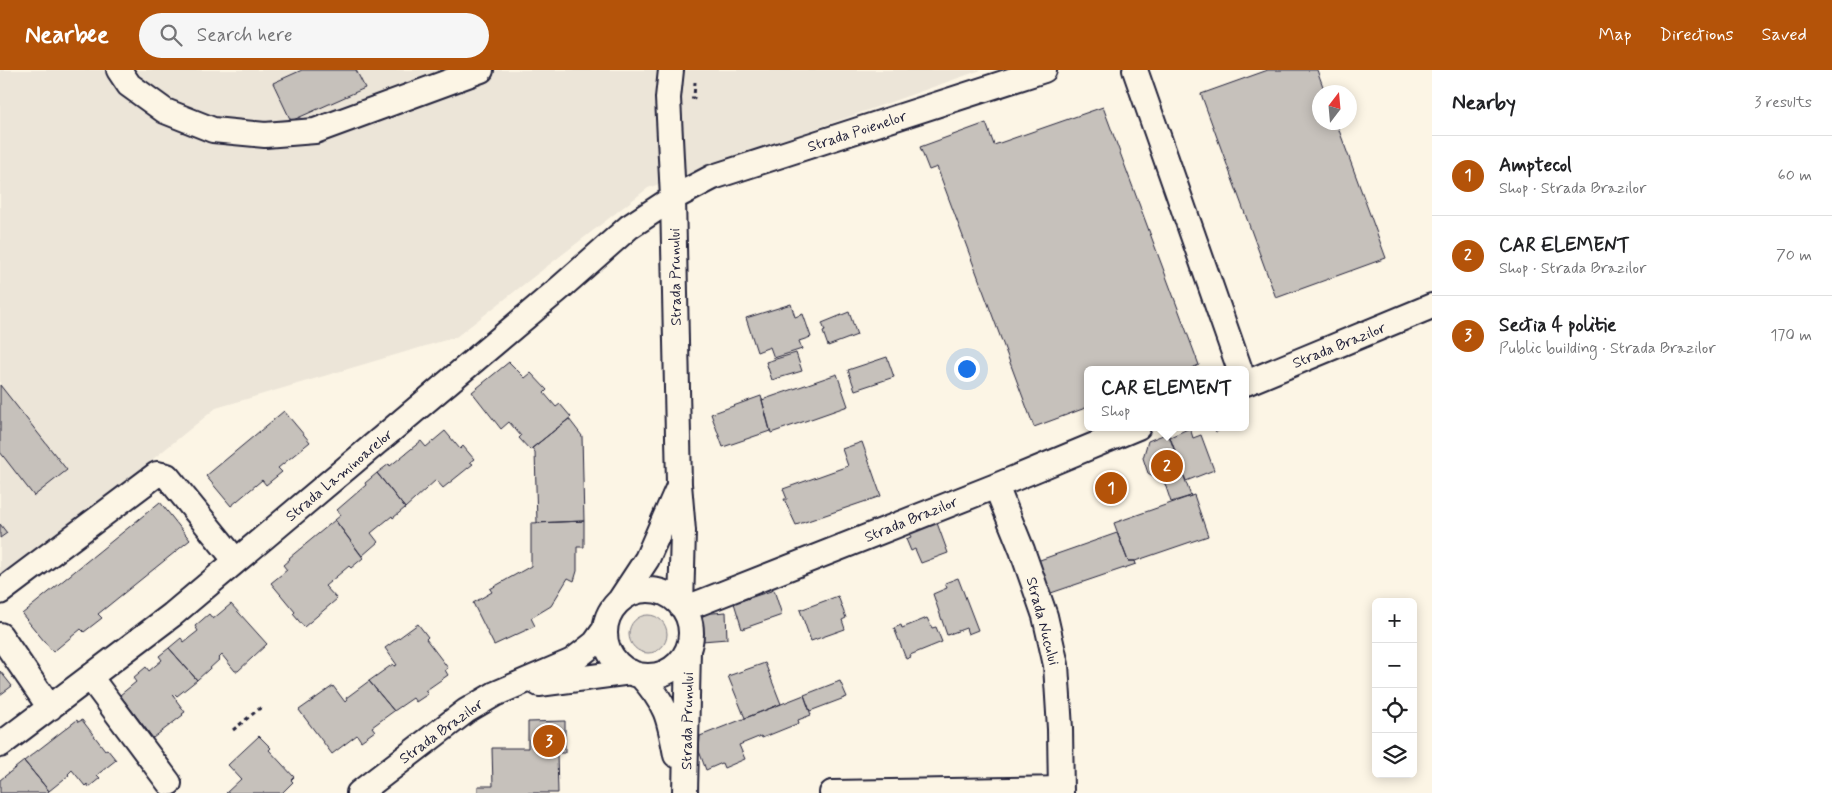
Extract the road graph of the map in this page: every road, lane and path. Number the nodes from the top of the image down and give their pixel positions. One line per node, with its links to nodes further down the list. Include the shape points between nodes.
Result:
1 (119, 70): 2 (street, via 129,85 165,111 213,130 265,135 315,131)
2 (481, 70)
3 (671, 70): 6 (street, Strada Prunului, via 668,98)
4 (1044, 70): 6 (street, Strada Poienelor, via 713,177)
5 (1135, 70): 8 (street)
6 (673, 198): 11 (street, Strada Prunului); 13 (street, Strada Laminoarelor, via 629,227)
7 (1432, 306): 9 (street, Strada Brazilor)
8 (1239, 366)
9 (1249, 382)
10 (1128, 431): 12 (street, Strada Brazilor)
11 (679, 484): 15 (street, Strada Prunului, via 647,559); 16 (street, Strada Prunului, via 683,531)
12 (996, 486): 16 (street, Strada Brazilor); 29 (street, Strada Nucului, via 1045,616 1056,664)
13 (236, 561): 14 (street, via 166,476 157,474); 21 (street, Strada Laminoarelor)
14 (0, 592)
15 (620, 600): 16 (street, via 645,590 671,597); 17 (street)
16 (682, 607): 19 (street, via 691,629)
17 (605, 629): 20 (street, via 611,655 620,665); 22 (street, Strada Brazilor, via 595,643 572,662)
18 (0, 635): 24 (street)
19 (688, 649): 20 (street, via 674,667 658,675); 30 (street, Strada Prunului)
20 (636, 674): 22 (street, Strada Brazilor); 30 (street, Strada Prunului, via 662,702)
21 (90, 677): 24 (street, Strada Laminoarelor); 27 (street)
22 (512, 687): 28 (street, Strada Brazilor, via 466,711)
23 (264, 705): 25 (path)
24 (50, 708): 26 (street, Strada Laminoarelor)
25 (233, 730)
26 (0, 745)
27 (168, 783)
28 (372, 789)
29 (1061, 791): 31 (street)
30 (685, 793)
31 (832, 793)

